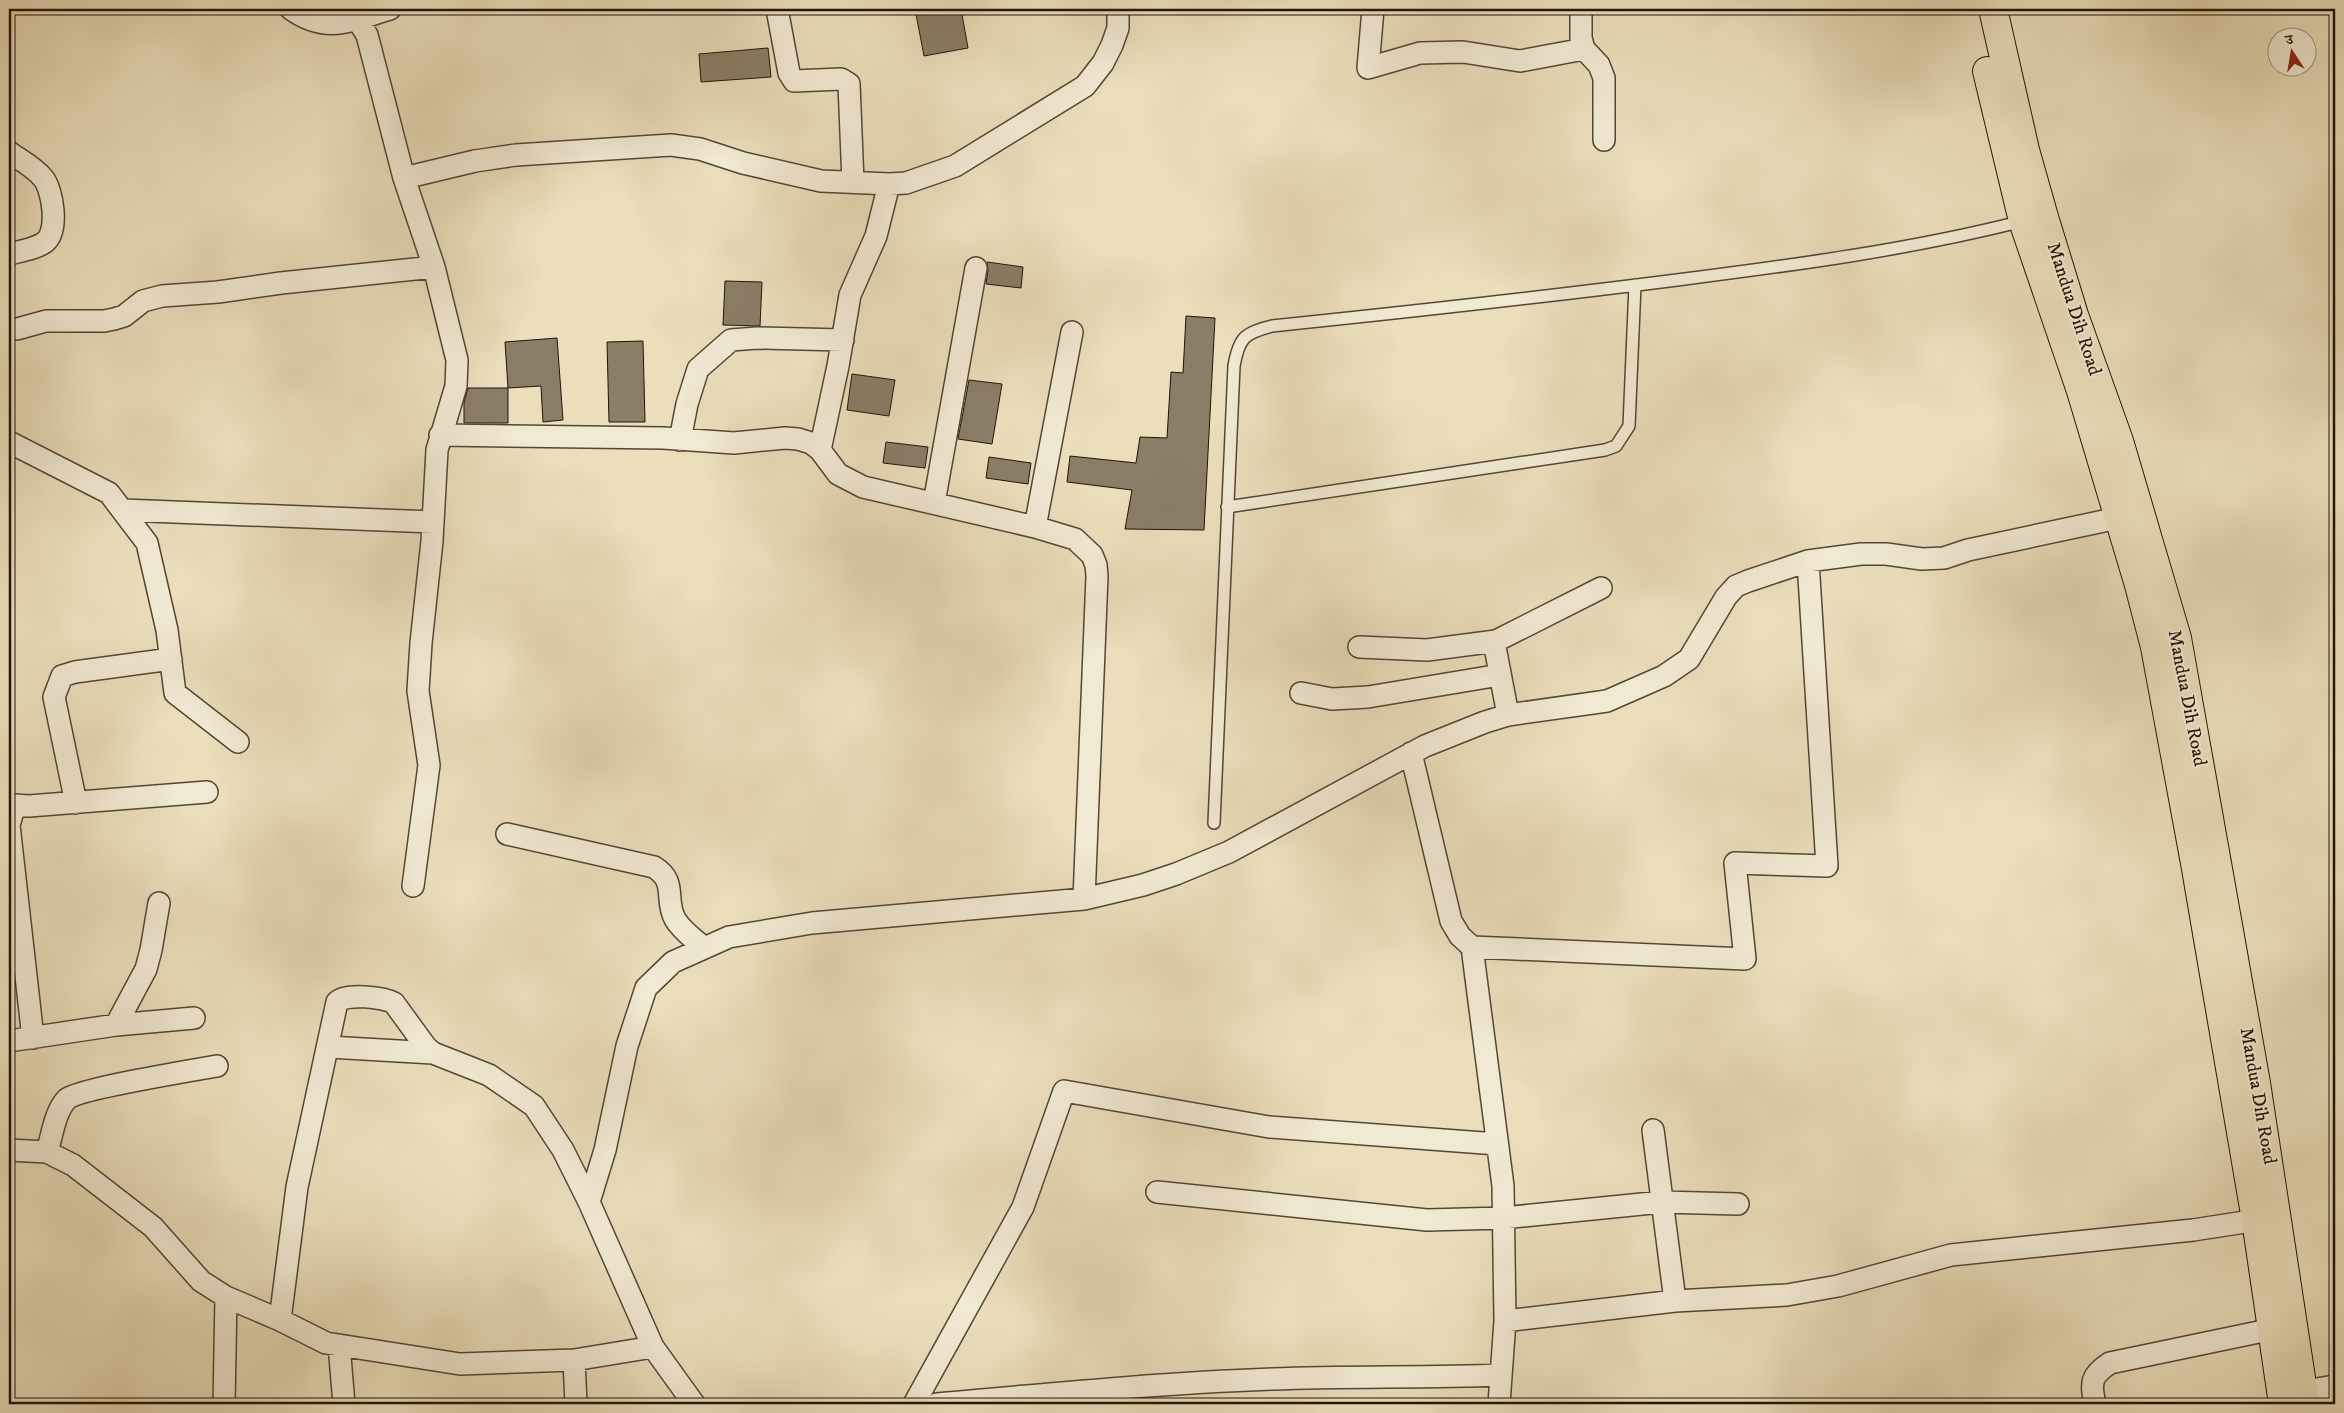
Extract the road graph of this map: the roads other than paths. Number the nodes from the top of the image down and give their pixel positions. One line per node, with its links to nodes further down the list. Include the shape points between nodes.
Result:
1 (292, 9): 9 (street, via 304,17 330,25)
2 (390, 9): 9 (street)
3 (777, 9): 14 (street, via 789,73 794,81 841,79 849,84)
4 (1118, 9): 15 (street, via 1118,28 1112,45 1085,86 956,166 906,183)
5 (1373, 9): 10 (street, via 1368,68 1420,53 1463,52 1520,61)
6 (1581, 9): 10 (street)
7 (1974, 9): 16 (main road, Mandua Dih Road, via 1996,116)
8 (1993, 9): 69 (main road, Mandua Dih Road, via 2044,217 2074,315 2119,441 2177,638 2256,1083)
9 (354, 14): 13 (street, via 367,35)
10 (1584, 49): 11 (street, via 1599,65 1604,78)
11 (1604, 140)
12 (9, 152): 17 (street, via 44,179 55,224 45,242)
13 (404, 178): 14 (street, via 516,155 671,145 700,149 820,181); 18 (street)
14 (853, 182): 15 (street)
15 (889, 184): 23 (street, via 876,236 850,295)
16 (2023, 221): 20 (lane, via 1968,235 1810,263); 31 (main road, Mandua Dih Road, via 2081,391)
17 (9, 254)
18 (434, 267): 21 (street, via 162,296 143,301 124,316 114,319 46,320); 24 (street, via 458,370 446,423)
19 (976, 268): 28 (street)
20 (1634, 285): 29 (lane, via 1629,426 1616,446); 29 (lane, via 1272,326 1243,337 1234,366)
21 (17, 329)
22 (1072, 332): 33 (street)
23 (843, 340): 25 (street, via 731,340 698,369); 27 (street)
24 (440, 435): 25 (street); 32 (street)
25 (680, 440): 27 (street, via 734,443 785,438 810,443)
26 (9, 442): 30 (street, via 109,493)
27 (820, 450): 28 (street, via 848,481)
28 (934, 503): 33 (street)
29 (1227, 507): 46 (lane)
30 (123, 510): 32 (street); 38 (street, via 147,542)
31 (2118, 518): 34 (street, via 1944,558 1861,554); 69 (main road, Mandua Dih Road, via 2155,647)
32 (433, 522): 48 (street, via 418,691 429,765)
33 (1035, 527): 49 (street, via 1075,539 1088,550 1096,565)
34 (1808, 561): 41 (street, via 1736,586 1726,596 1689,659 1664,676 1607,701); 51 (street, via 1827,866 1735,863 1745,959)
35 (1600, 588): 36 (street)
36 (1496, 640): 37 (street, via 1427,650); 39 (street)
37 (1358, 647)
38 (171, 659): 42 (street, via 175,693); 45 (street, via 62,676 54,697)
39 (1500, 675): 40 (street, via 1368,697 1332,699); 41 (street)
40 (1301, 693)
41 (1508, 715): 43 (street)
42 (238, 742)
43 (1412, 754): 49 (street, via 1229,852 1152,883); 51 (street, via 1452,921 1460,936)
44 (207, 792): 45 (street)
45 (76, 802): 55 (street, via 15,805 9,824)
46 (1214, 823)
47 (507, 834): 52 (street, via 654,867 667,879 674,918)
48 (413, 886)
49 (1084, 898): 52 (street, via 812,923 729,938)
50 (158, 902): 54 (street, via 146,969)
51 (1472, 946): 61 (street)
52 (703, 947): 65 (street, via 673,962 646,988 627,1046 606,1150)
53 (194, 1018): 54 (street)
54 (116, 1025): 55 (street)
55 (33, 1038): 56 (street)
56 (9, 1041)
57 (329, 1047): 58 (street); 58 (street, via 337,1002 350,996 394,1003); 72 (street, via 297,1188)
58 (433, 1053): 65 (street, via 489,1075 534,1106 563,1150)
59 (217, 1066): 63 (street, via 68,1098 58,1113)
60 (1653, 1130): 66 (street)
61 (1498, 1144): 68 (street); 86 (street, via 1269,1127 1064,1091 1023,1206)
62 (9, 1150): 63 (street)
63 (47, 1152): 70 (street, via 73,1165 153,1227 201,1280)
64 (1157, 1192): 68 (street, via 1427,1220)
65 (589, 1202): 76 (street)
66 (1662, 1202): 67 (street); 68 (street); 71 (street)
67 (1738, 1204)
68 (1503, 1218): 73 (street)
69 (2267, 1219): 71 (street, via 1951,1256 1838,1286 1787,1295); 74 (main road, Mandua Dih Road); 81 (main road, Mandua Dih Road)
70 (226, 1297): 72 (street); 82 (street)
71 (1675, 1301): 73 (street)
72 (280, 1320): 75 (street, via 326,1343)
73 (1504, 1322): 78 (street)
74 (2273, 1329): 81 (main road, Mandua Dih Road); 89 (street, via 2110,1363 2098,1370 2092,1382)
75 (339, 1345): 77 (street, via 460,1364); 83 (street)
76 (653, 1347): 77 (street); 85 (street)
77 (574, 1360): 84 (street)
78 (1501, 1375): 80 (street, via 1275,1378); 88 (street)
79 (2335, 1386): 81 (street)
80 (1113, 1397): 87 (street)
81 (2297, 1400)
82 (224, 1404)
83 (344, 1404)
84 (576, 1404)
85 (694, 1404)
86 (914, 1404)
87 (937, 1404)
88 (1499, 1404)
89 (2095, 1404)

